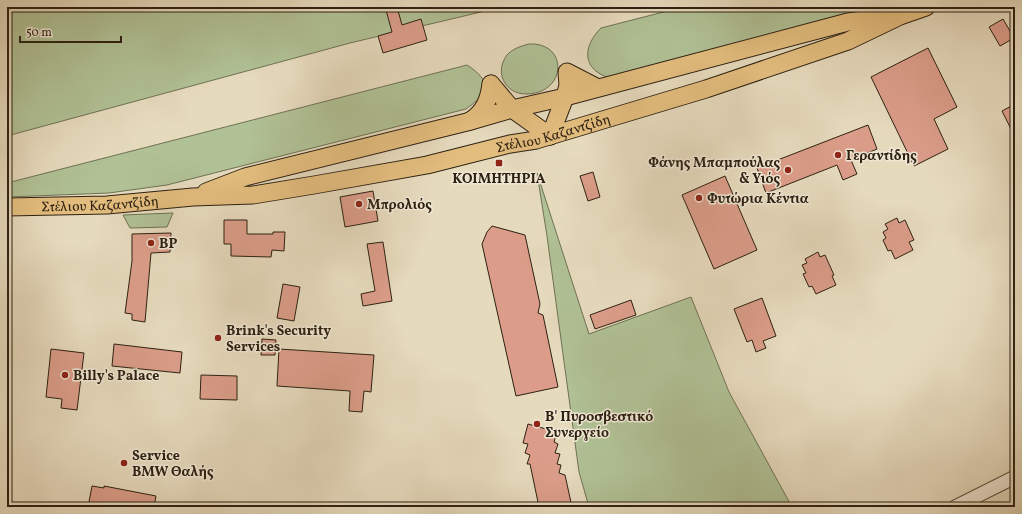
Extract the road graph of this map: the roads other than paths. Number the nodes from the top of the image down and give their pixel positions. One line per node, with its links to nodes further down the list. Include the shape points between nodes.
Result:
1 (926, 7): 2 (main road, Στέλιου Καζαντζίδη)
2 (900, 16): 3 (main road, Στέλιου Καζαντζίδη, via 848,22); 7 (main road, Στέλιου Καζαντζίδη, via 841,44 706,89)
3 (596, 87): 4 (main road, Στέλιου Καζαντζίδη); 4 (main road, via 567,72 568,85)
4 (565, 97): 5 (main road, Στέλιου Καζαντζίδη); 7 (main road)
5 (512, 109): 6 (main road, Στέλιου Καζαντζίδη); 6 (main road, via 491,84 484,107); 7 (main road)
6 (467, 122): 8 (main road, Στέλιου Καζαντζίδη, via 245,177)
7 (550, 136): 8 (main road, Στέλιου Καζαντζίδη, via 427,165 314,186 253,195)
8 (193, 197): 9 (main road, Στέλιου Καζαντζίδη, via 107,205)
9 (7, 207)
10 (1015, 477): 11 (street)
11 (955, 507)

